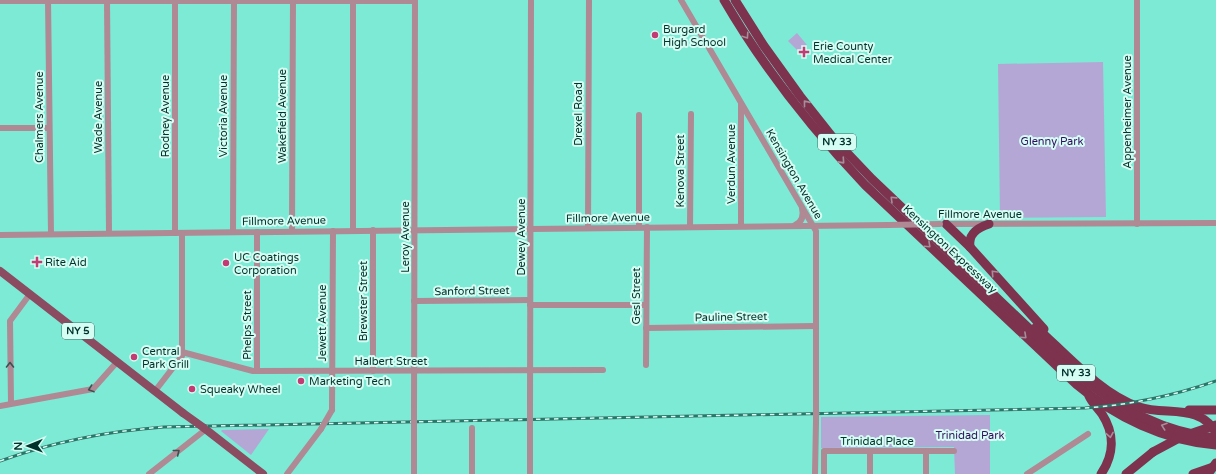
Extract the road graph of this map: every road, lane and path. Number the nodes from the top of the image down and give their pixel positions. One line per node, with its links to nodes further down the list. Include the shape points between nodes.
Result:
1 (48, 0): 2 (street); 14 (street); 20 (street, Chalmers Avenue)
2 (107, 0): 3 (street); 44 (street, Wade Avenue)
3 (143, 0): 4 (street)
4 (175, 0): 5 (street); 41 (street, Rodney Avenue)
5 (234, 0): 6 (street); 39 (street, Victoria Avenue)
6 (293, 0): 7 (street); 36 (street, Wakefield Avenue)
7 (353, 0): 15 (street); 38 (street)
8 (531, 0): 33 (street, Dewey Avenue)
9 (589, 0): 32 (street, Drexel Road)
10 (681, 0): 16 (street, Kensington Avenue)
11 (724, 0): 66 (highway, Kensington Expressway / NY 33, one-way to 66, via 767,67 817,133 844,163)
12 (735, 0): 47 (highway, Kensington Expressway / NY 33, one-way to 12, via 834,139 773,58)
13 (1137, 0): 25 (street, Appenheimer Avenue)
14 (0, 1)
15 (415, 1): 35 (street, Leroy Avenue)
16 (741, 102): 21 (street, Kensington Avenue); 26 (street, Verdun Avenue)
17 (691, 114): 31 (street, Kenova Street)
18 (639, 115): 29 (street)
19 (0, 128): 20 (street)
20 (49, 128): 43 (street, Chalmers Avenue)
21 (801, 204): 27 (street, via 804,214); 28 (street, Kensington Avenue)
22 (1216, 223): 25 (street, Fillmore Avenue)
23 (943, 224): 24 (street, Fillmore Avenue); 28 (street, Fillmore Avenue, bridge); 46 (highway)
24 (989, 224): 25 (street, Fillmore Avenue); 46 (highway, via 972,233)
25 (1137, 224)
26 (741, 226): 27 (street, Fillmore Avenue); 31 (street, Fillmore Avenue)
27 (793, 226): 28 (street, Fillmore Avenue)
28 (813, 226): 53 (street, Kensington Avenue, via 816,231)
29 (639, 227): 30 (street, Fillmore Avenue); 32 (street, Fillmore Avenue)
30 (647, 227): 31 (street, Fillmore Avenue); 52 (street, Gesl Street)
31 (690, 227)
32 (588, 228): 33 (street, Fillmore Avenue)
33 (531, 229): 35 (street, Fillmore Avenue); 51 (street, Dewey Avenue)
34 (373, 230): 35 (street, Fillmore Avenue); 38 (street, Fillmore Avenue); 63 (street, Brewster Street)
35 (415, 230): 50 (street, Leroy Avenue)
36 (292, 231): 37 (street, Fillmore Avenue); 40 (street, Fillmore Avenue)
37 (333, 231): 38 (street, Fillmore Avenue); 60 (street, Jewett Avenue)
38 (353, 231)
39 (233, 232): 40 (street, Fillmore Avenue); 42 (street, Fillmore Avenue)
40 (257, 232): 59 (street, Phelps Street)
41 (175, 233): 42 (street, Fillmore Avenue); 44 (street, Fillmore Avenue)
42 (182, 233): 55 (street)
43 (50, 234): 44 (street, Fillmore Avenue); 45 (street, Fillmore Avenue)
44 (109, 234)
45 (0, 235)
46 (970, 247): 56 (highway, one-way to 46, via 1062,346)
47 (962, 264): 56 (highway, via 978,275); 76 (highway, Kensington Expressway / NY 33, one-way to 47, via 1161,425 1109,398 1076,373)
48 (0, 271): 49 (main road, NY 5)
49 (30, 294): 57 (main road, NY 5); 67 (street, one-way to 49, via 10,321)
50 (414, 301): 51 (street, Sanford Street); 64 (street, Leroy Avenue)
51 (530, 302): 52 (street, Sanford Street); 61 (street, Dewey Avenue)
52 (646, 305): 54 (street, Gesl Street)
53 (816, 326): 54 (street, Pauline Street); 89 (street, Kensington Avenue, bridge)
54 (646, 328): 58 (street, Gesl Street)
55 (182, 352): 59 (street, Halbert Street); 65 (street, via 182,356)
56 (1066, 354): 70 (highway, via 1106,389 1136,406 1155,411)
57 (117, 362): 65 (main road, NY 5); 67 (street, one-way to 67, via 93,390)
58 (646, 365)
59 (257, 370): 60 (street, Halbert Street)
60 (332, 370): 63 (street, Halbert Street); 85 (street, Jewett Avenue, bridge, via 332,410 322,429)
61 (530, 370): 62 (street, Halbert Street); 64 (street, Halbert Street); 88 (street, Dewey Avenue, bridge)
62 (603, 370)
63 (373, 371): 64 (street, Halbert Street)
64 (414, 371): 86 (street, Leroy Avenue, bridge)
65 (155, 391): 73 (main road, NY 5, bridge)
66 (1088, 394): 77 (highway, Kensington Expressway / NY 33, via 1118,413 1153,430 1182,439); 94 (highway, one-way to 94, via 1106,422 1111,437 1111,452)
67 (11, 404): 68 (street)
68 (0, 406)
69 (1216, 410): 70 (highway)
70 (1184, 412): 74 (highway, via 1206,420)
71 (1216, 425): 95 (highway, bridge, via 1181,437 1153,452)
72 (472, 428): 87 (street)
73 (204, 429): 83 (street, one-way to 73); 84 (main road, NY 5)
74 (1216, 433)
75 (1088, 434): 93 (street)
76 (1216, 438)
77 (1216, 445)
78 (870, 451): 79 (street, Trinidad Place); 90 (street, Trinidad Place, via 824,450); 91 (street)
79 (926, 451): 80 (street, Trinidad Place); 92 (street)
80 (954, 451)
81 (1216, 463): 97 (highway, bridge)
82 (1216, 466): 96 (highway)
83 (149, 474)
84 (263, 474)
85 (287, 474)
86 (414, 474)
87 (472, 474)
88 (530, 474)
89 (816, 474)
90 (824, 474)
91 (870, 474)
92 (926, 474)
93 (1026, 474)
94 (1101, 474)
95 (1126, 474)
96 (1193, 474)
97 (1208, 474)

